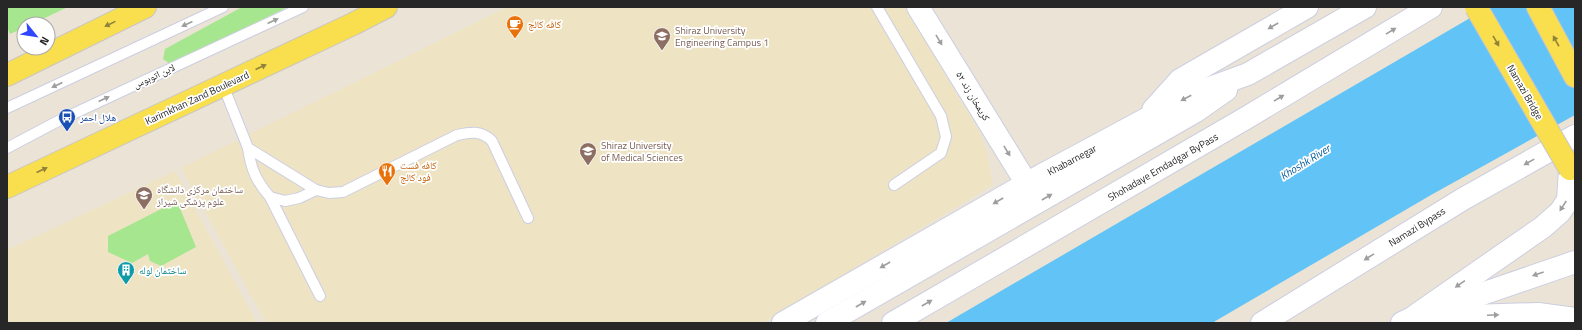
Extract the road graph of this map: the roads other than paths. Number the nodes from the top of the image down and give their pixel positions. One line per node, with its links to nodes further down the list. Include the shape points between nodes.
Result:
1 (145, 7): 13 (main road, one-way to 13)
2 (222, 7): 16 (lane, one-way to 16)
3 (303, 7): 19 (lane, لاین اتوبوس, one-way to 3, via 60,120)
4 (386, 7): 15 (main road, Karimkhan Zand Boulevard, one-way to 4)
5 (877, 7): 23 (lane, via 941,116 946,137 941,153)
6 (918, 7): 22 (main road, کریمخان زند ۵۲, one-way to 22)
7 (1307, 7): 17 (main road, one-way to 17, via 1180,80)
8 (1365, 7): 12 (main road, Khabarnegar)
9 (1431, 7): 34 (main road, Shohadaye Emdadgar ByPass, one-way to 9, via 1246,118)
10 (1476, 7): 21 (main road, Namazi Bridge, one-way to 21, bridge)
11 (1538, 7): 14 (main road, one-way to 11)
12 (1248, 74): 17 (main road, Khabarnegar, one-way to 17, via 1193,94); 33 (main road, one-way to 12, via 1196,111)
13 (7, 75)
14 (1575, 76)
15 (223, 85): 20 (lane); 24 (main road, Karimkhan Zand Boulevard, one-way to 15)
16 (7, 108)
17 (1142, 122): 22 (main road, Khabarnegar)
18 (1575, 136): 35 (main road, Namazi Bypass, one-way to 35, via 1463,199)
19 (7, 148)
20 (248, 148): 25 (lane); 26 (lane, via 250,165 259,184)
21 (1573, 173): 31 (main road, one-way to 31, via 1568,200 1560,212)
22 (1027, 184): 32 (main road, Khabarnegar, one-way to 32)
23 (894, 185)
24 (7, 187)
25 (316, 190): 26 (lane, via 285,201); 27 (lane, via 342,192 457,135 474,132 486,135 492,141)
26 (270, 197): 29 (lane)
27 (528, 218)
28 (1575, 262): 31 (main road, one-way to 31)
29 (320, 296)
30 (1575, 319): 31 (main road, one-way to 30, via 1538,314)
31 (1407, 320)
32 (784, 323)
33 (827, 323)
34 (893, 323)
35 (1262, 323)

